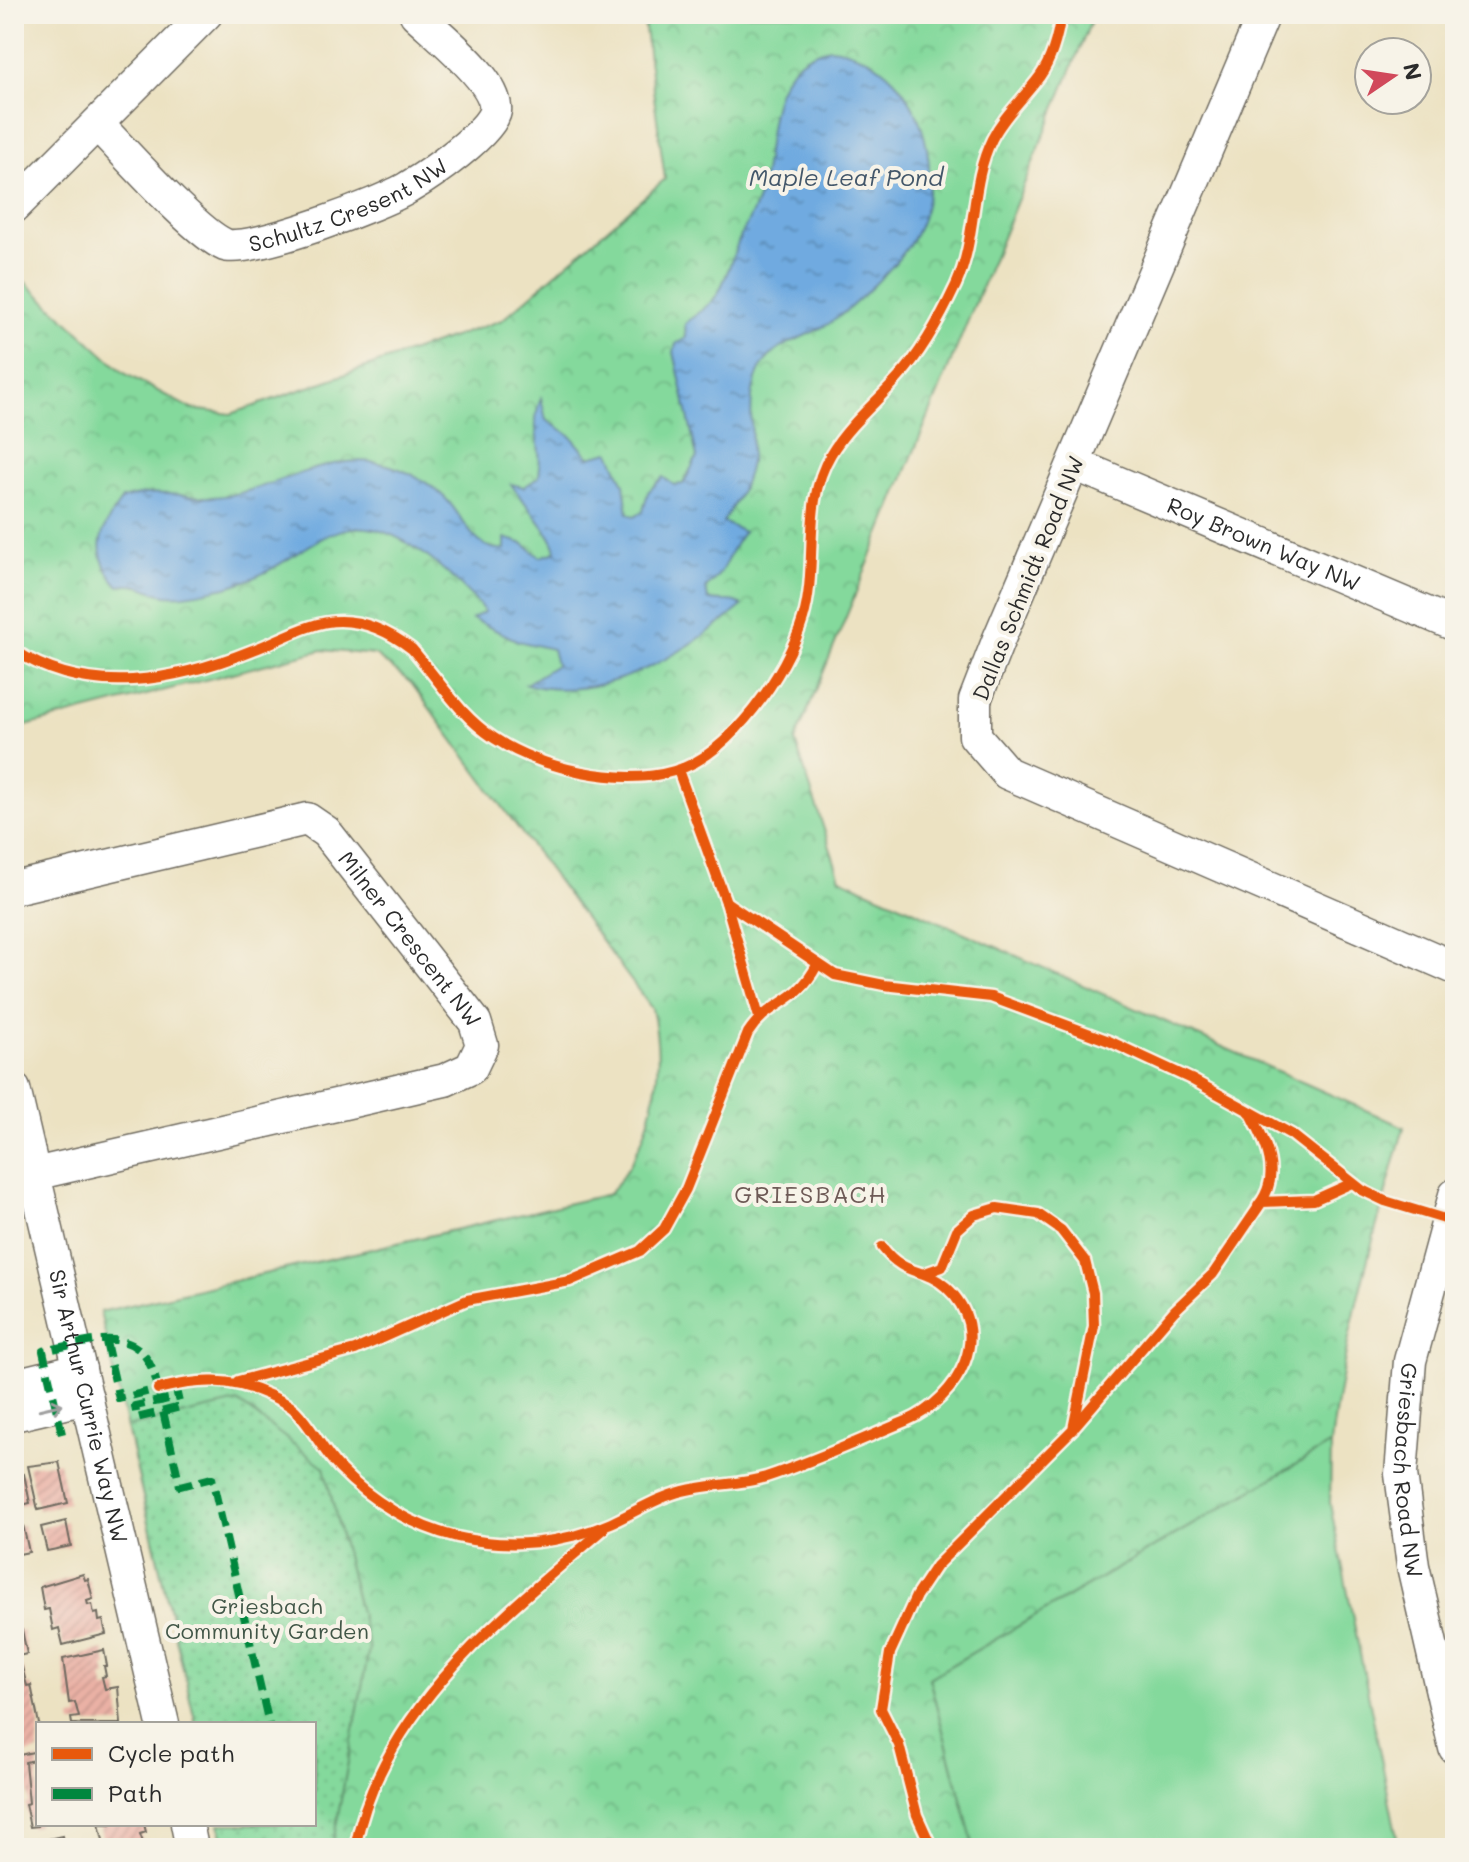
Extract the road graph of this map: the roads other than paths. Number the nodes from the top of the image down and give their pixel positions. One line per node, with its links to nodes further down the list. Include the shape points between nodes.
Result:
1 (206, 14): 4 (street)
2 (416, 14): 4 (street, Schultz Cresent NW, via 479,76 492,93 495,112 447,161 369,206 270,240 228,246 196,223)
3 (1264, 14): 6 (street, Dallas Schmidt Road NW)
4 (97, 124): 5 (street)
5 (14, 207)
6 (1074, 464): 7 (street, Roy Brown Way NW); 9 (street, Dallas Schmidt Road NW, via 975,700 975,736 983,749 1007,773)
7 (1455, 625)
8 (14, 888): 11 (street, Milner Crescent NW, via 307,819 326,832 475,1022 482,1045 471,1068 445,1080)
9 (1455, 968)
10 (14, 1089): 11 (street, Sir Arthur Currie Way NW)
11 (34, 1174): 13 (street, Sir Arthur Currie Way NW)
12 (1455, 1195): 17 (street, Griesbach Road NW, via 1410,1361 1401,1474 1413,1566)
13 (84, 1383): 14 (street); 15 (street, one-way to 13); 16 (street, Sir Arthur Currie Way NW)
14 (14, 1385)
15 (14, 1415)
16 (163, 1722)
17 (1455, 1748)
18 (187, 1826): 19 (street)
19 (192, 1848)

